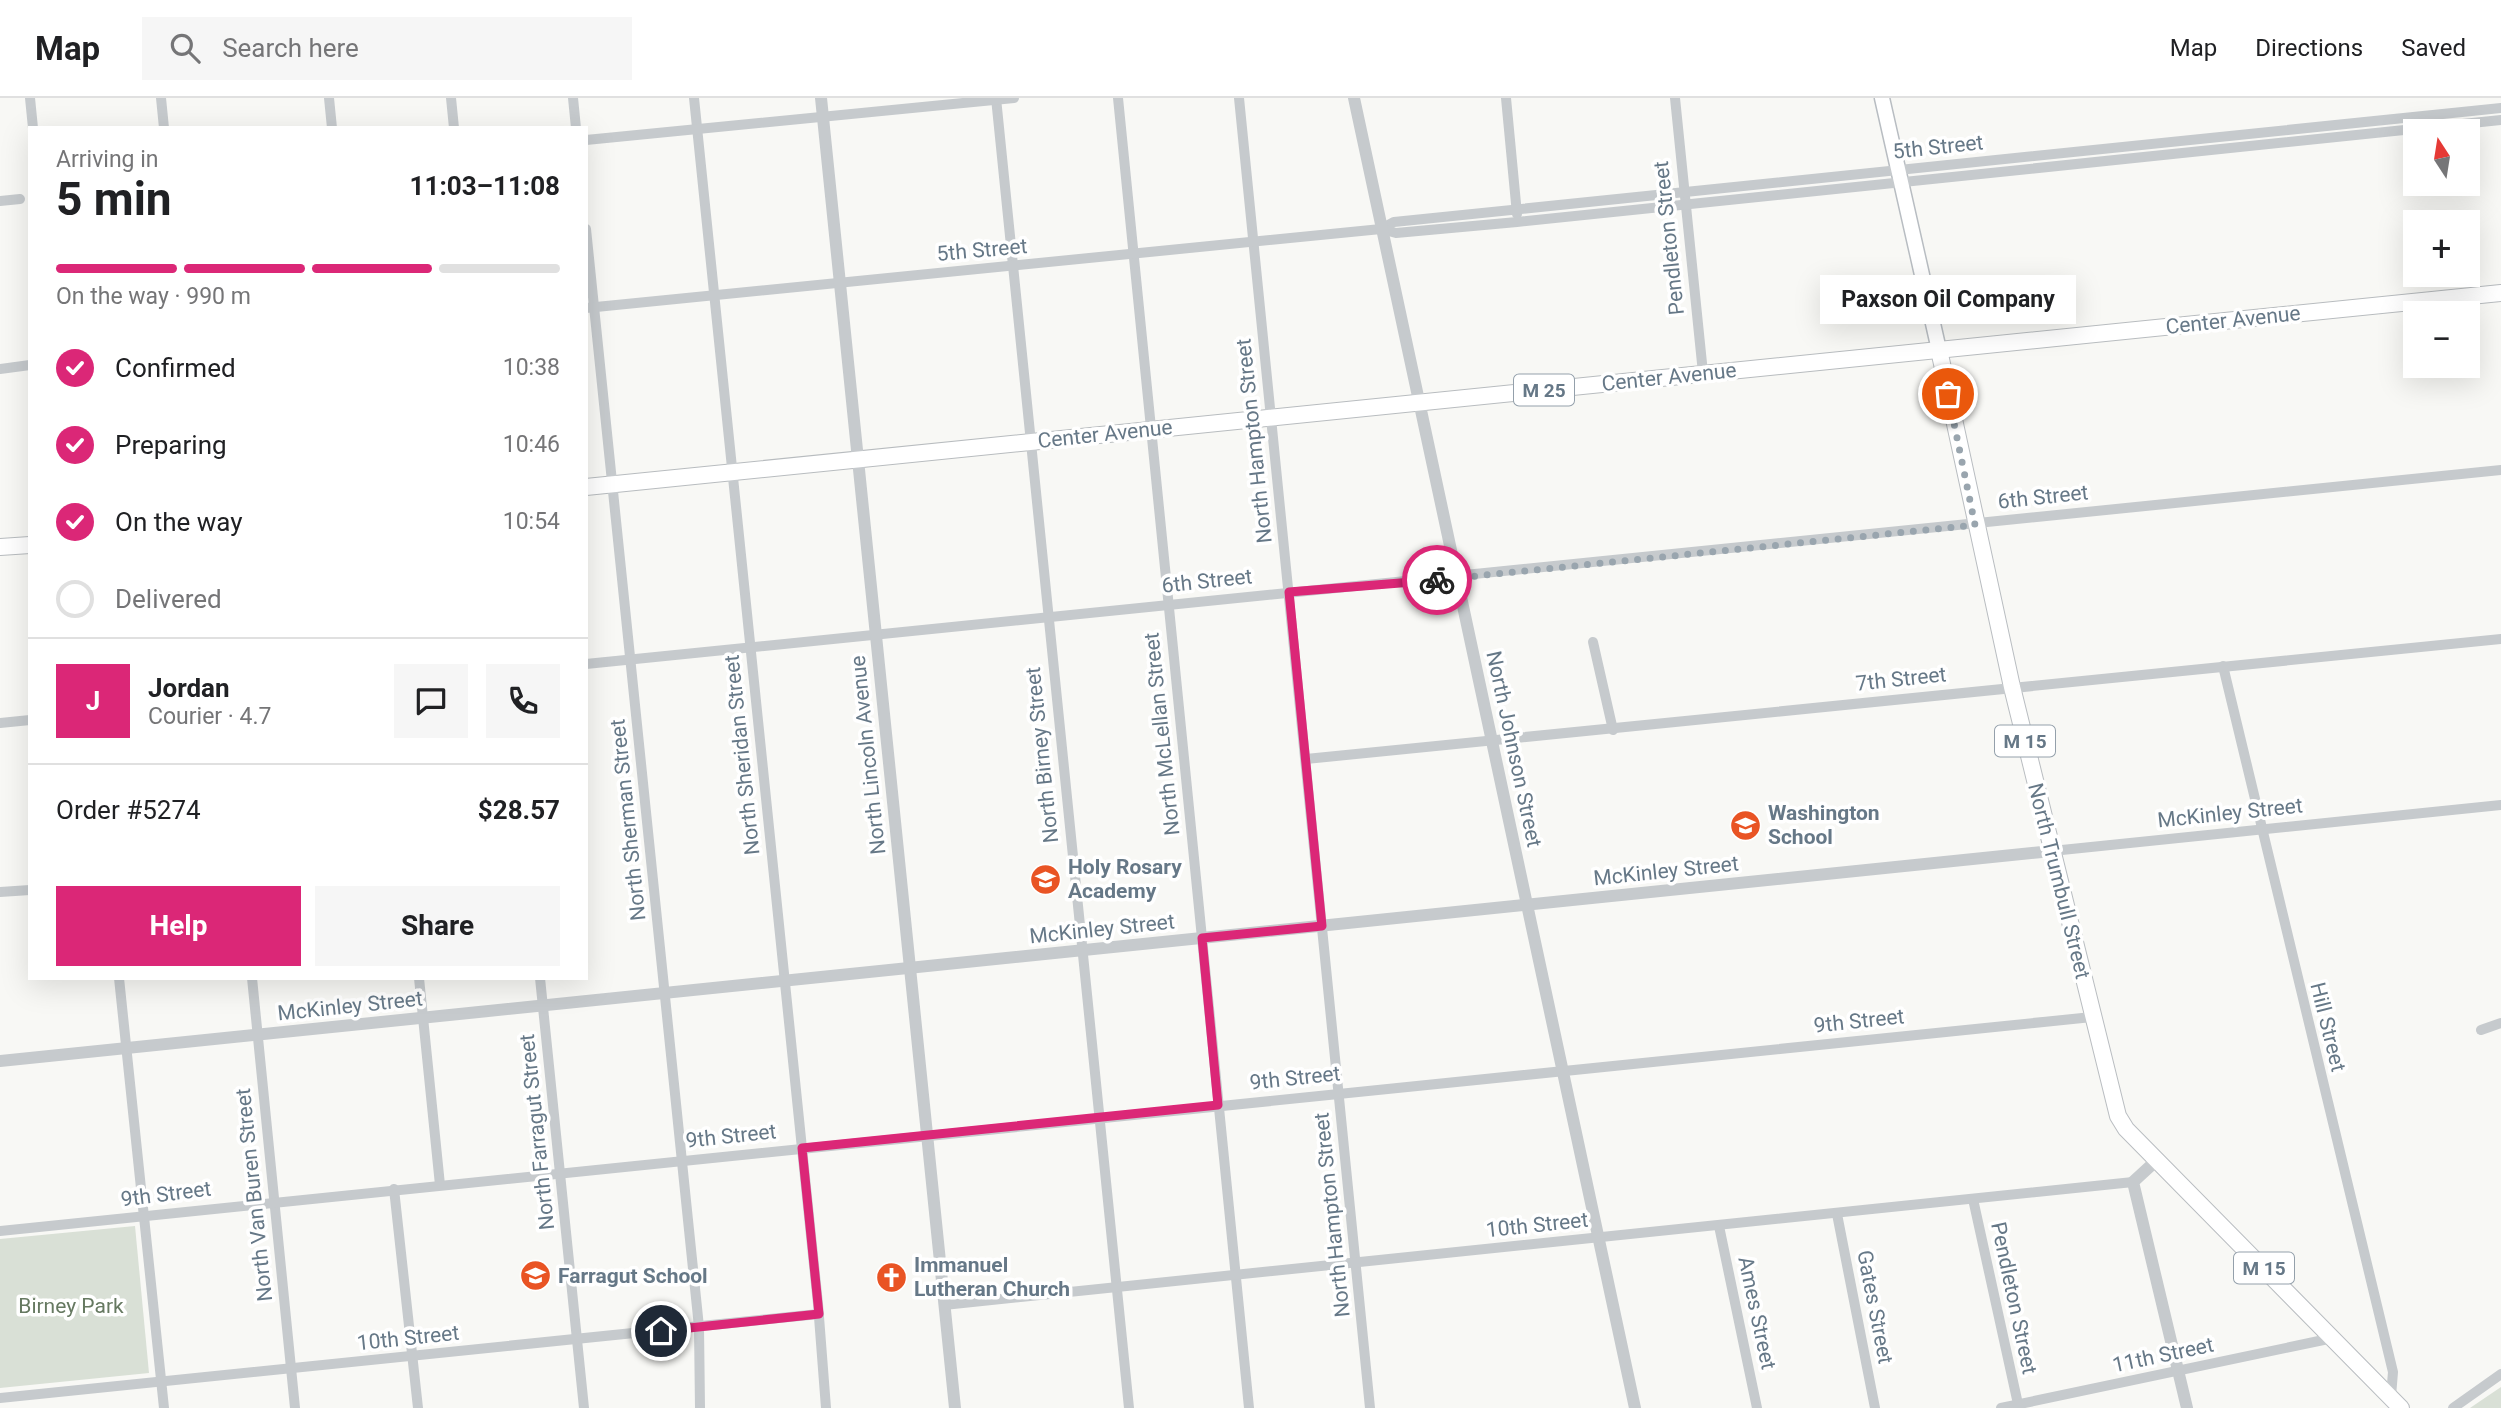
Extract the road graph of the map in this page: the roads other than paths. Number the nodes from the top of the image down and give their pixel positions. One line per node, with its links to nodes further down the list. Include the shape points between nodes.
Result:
1 (30, 98): 19 (street)
2 (161, 98): 20 (street)
3 (329, 98): 21 (street)
4 (451, 98): 22 (street)
5 (573, 98): 23 (street)
6 (694, 98): 24 (street, North Sheridan Street)
7 (821, 98): 17 (street, North Lincoln Avenue)
8 (1014, 98): 15 (street)
9 (1118, 98): 39 (street, North McLellan Street)
10 (1239, 98): 38 (street, North Hampton Street)
11 (1354, 98): 37 (street, North Johnson Street)
12 (1506, 98): 35 (street)
13 (1675, 98): 31 (street, Pendleton Street)
14 (1882, 98): 30 (main road, North Trumbull Street)
15 (996, 99): 17 (street); 40 (street, North Birney Street)
16 (2501, 108): 25 (street, 5th Street)
17 (823, 116): 24 (street); 42 (street, North Lincoln Avenue)
18 (2501, 120): 27 (street, 5th Street)
19 (33, 126)
20 (164, 126)
21 (332, 126)
22 (454, 126)
23 (576, 126)
24 (697, 129): 26 (street); 44 (street, North Sheridan Street)
25 (2286, 130): 27 (street); 28 (street, 5th Street)
26 (588, 140)
27 (2287, 142): 29 (street, 5th Street)
28 (2112, 148): 29 (street); 30 (street, 5th Street)
29 (2113, 160): 30 (street, 5th Street)
30 (1899, 176): 31 (street, 5th Street); 34 (street, 5th Street); 46 (main road, North Trumbull Street)
31 (1683, 191): 34 (street, Pendleton Street); 35 (street, 5th Street)
32 (20, 199): 33 (street)
33 (0, 201)
34 (1684, 204): 36 (street, 5th Street); 49 (street, Pendleton Street)
35 (1517, 209): 36 (street); 37 (street, 5th Street, via 1394,222)
36 (1517, 222): 37 (street, 5th Street, via 1396,233)
37 (1381, 229): 38 (street, 5th Street); 50 (street, North Johnson Street)
38 (1253, 243): 39 (street, 5th Street); 51 (street, North Hampton Street)
39 (1135, 255): 40 (street, 5th Street); 52 (street, North McLellan Street)
40 (1012, 267): 42 (street, 5th Street); 53 (street, North Birney Street)
41 (588, 268): 45 (street, North Sherman Street)
42 (839, 283): 44 (street, 5th Street); 54 (street, North Lincoln Avenue)
43 (2501, 293): 46 (main road, Center Avenue / M 25)
44 (714, 295): 45 (street, 5th Street); 56 (street, North Sheridan Street)
45 (590, 308): 57 (street, North Sherman Street)
46 (1939, 350): 49 (main road, Center Avenue / M 25); 59 (main road, North Trumbull Street / M 15)
47 (28, 365): 48 (street)
48 (0, 369)
49 (1703, 373): 50 (main road, Center Avenue / M 25)
50 (1420, 404): 51 (main road, Center Avenue / M 25); 62 (street, North Johnson Street)
51 (1272, 418): 52 (main road, Center Avenue / M 25); 63 (street, North Hampton Street)
52 (1151, 430): 53 (main road, Center Avenue / M 25); 64 (street, North McLellan Street)
53 (1031, 442): 54 (main road, Center Avenue / M 25); 65 (street, North Birney Street)
54 (858, 458): 56 (main road, Center Avenue / M 25); 66 (street, North Lincoln Avenue)
55 (2501, 470): 59 (street, 6th Street)
56 (733, 472): 57 (main road, Center Avenue / M 25); 69 (street, North Sheridan Street)
57 (612, 484): 58 (main road, Center Avenue / M 25); 70 (street, North Sherman Street)
58 (588, 487)
59 (1975, 525): 62 (street, 6th Street); 73 (main road, North Trumbull Street / M 15)
60 (28, 545): 61 (main road)
61 (0, 547)
62 (1457, 578): 63 (street, 6th Street); 77 (street, North Johnson Street)
63 (1289, 592): 64 (street, 6th Street); 78 (street, North Hampton Street)
64 (1168, 605): 65 (street, 6th Street); 86 (street, North McLellan Street)
65 (1047, 617): 66 (street, 6th Street); 87 (street, North Birney Street)
66 (875, 635): 69 (street, 6th Street); 88 (street, North Lincoln Avenue)
67 (2501, 639): 72 (street, 7th Street)
68 (1593, 642): 76 (street)
69 (750, 647): 70 (street, 6th Street); 93 (street, North Sheridan Street)
70 (631, 660): 71 (street, 6th Street); 94 (street, North Sherman Street)
71 (588, 664)
72 (2223, 666): 73 (street, 7th Street); 80 (street, Hill Street)
73 (2011, 687): 76 (street, 7th Street); 81 (main road, North Trumbull Street / M 15)
74 (28, 720): 75 (street)
75 (0, 723)
76 (1613, 730): 77 (street, 7th Street)
77 (1493, 742): 78 (street, 7th Street); 84 (street, North Johnson Street)
78 (1306, 760): 85 (street, North Hampton Street)
79 (2501, 805): 80 (street, McKinley Street)
80 (2260, 829): 81 (street, McKinley Street); 137 (street, Hill Street, via 2393,1372)
81 (2052, 851): 84 (street, McKinley Street); 96 (main road, North Trumbull Street / M 15)
82 (28, 890): 83 (street)
83 (0, 892)
84 (1526, 904): 85 (street, McKinley Street); 103 (street, North Johnson Street)
85 (1322, 926): 86 (street, McKinley Street); 104 (street, North Hampton Street)
86 (1202, 938): 87 (street, McKinley Street); 105 (street, North McLellan Street)
87 (1082, 950): 88 (street, McKinley Street); 106 (street, North Birney Street)
88 (910, 968): 93 (street, McKinley Street); 107 (street, North Lincoln Avenue)
89 (119, 980): 101 (street)
90 (251, 980): 100 (street, North Van Buren Street)
91 (419, 980): 97 (street)
92 (540, 980): 95 (street, North Farragut Street)
93 (785, 980): 94 (street, McKinley Street); 108 (street, North Sheridan Street)
94 (664, 993): 95 (street, McKinley Street); 110 (street, North Sherman Street)
95 (543, 1005): 97 (street, McKinley Street); 111 (street, North Farragut Street)
96 (2092, 1017): 103 (street, 9th Street); 109 (main road, North Trumbull Street / M 15, via 2113,1100 2126,1129)
97 (423, 1018): 100 (street, McKinley Street); 113 (street)
98 (2501, 1023): 99 (street)
99 (2481, 1030)
100 (256, 1035): 101 (street, McKinley Street); 116 (street, North Van Buren Street)
101 (126, 1049): 102 (street, McKinley Street); 118 (street)
102 (0, 1062)
103 (1561, 1070): 104 (street, 9th Street); 121 (street, North Johnson Street)
104 (1339, 1093): 105 (street, 9th Street); 122 (street, North Hampton Street)
105 (1218, 1105): 106 (street, 9th Street); 123 (street, North McLellan Street)
106 (1098, 1116): 107 (street, 9th Street); 124 (street, North Birney Street)
107 (927, 1135): 108 (street, 9th Street); 125 (street, North Lincoln Avenue)
108 (802, 1148): 110 (street, 9th Street); 126 (street, North Sheridan Street)
109 (2158, 1159): 112 (street); 128 (main road, M 15)
110 (681, 1160): 111 (street, 9th Street); 127 (street, North Sherman Street)
111 (561, 1172): 113 (street, 9th Street); 129 (street, North Farragut Street)
112 (2133, 1182): 115 (street, 10th Street); 132 (street)
113 (440, 1185): 114 (street, 9th Street)
114 (394, 1189): 116 (street, 9th Street); 130 (street)
115 (1973, 1199): 117 (street, 10th Street); 138 (street, Pendleton Street)
116 (273, 1202): 118 (street, 9th Street); 131 (street, North Van Buren Street)
117 (1837, 1214): 119 (street, 10th Street); 152 (street, Gates Street)
118 (144, 1216): 120 (street, 9th Street); 134 (street)
119 (1719, 1226): 121 (street, 10th Street); 151 (street, Ames Street)
120 (0, 1231)
121 (1599, 1238): 122 (street, 10th Street); 150 (street, North Johnson Street)
122 (1356, 1262): 123 (street, 10th Street); 149 (street, North Hampton Street)
123 (1235, 1276): 124 (street, 10th Street); 148 (street, North McLellan Street)
124 (1115, 1286): 125 (street, 10th Street); 147 (street, North Birney Street)
125 (944, 1305): 146 (street, North Lincoln Avenue)
126 (819, 1314): 127 (street, 10th Street); 145 (street, North Sheridan Street)
127 (699, 1327): 129 (street, 10th Street); 144 (street, North Sherman Street)
128 (2333, 1338): 132 (street, 11th Street); 137 (main road, M 15)
129 (577, 1339): 130 (street, 10th Street); 143 (street, North Farragut Street)
130 (412, 1357): 131 (street, 10th Street); 142 (street)
131 (292, 1369): 134 (street, 10th Street); 141 (street, North Van Buren Street)
132 (2178, 1371): 138 (street, 11th Street); 154 (street)
133 (2501, 1374): 155 (street)
134 (161, 1382): 135 (street, 10th Street); 140 (street)
135 (30, 1395): 136 (street, 10th Street); 139 (street)
136 (0, 1398)
137 (2396, 1402)
138 (2018, 1404): 153 (street, 11th Street)
139 (32, 1407)
140 (164, 1408)
141 (295, 1408)
142 (418, 1408)
143 (584, 1408)
144 (700, 1408)
145 (826, 1408)
146 (955, 1408)
147 (1129, 1408)
148 (1249, 1408)
149 (1370, 1408)
150 (1634, 1408)
151 (1757, 1408)
152 (1875, 1408)
153 (2001, 1408)
154 (2187, 1408)
155 (2453, 1408)

